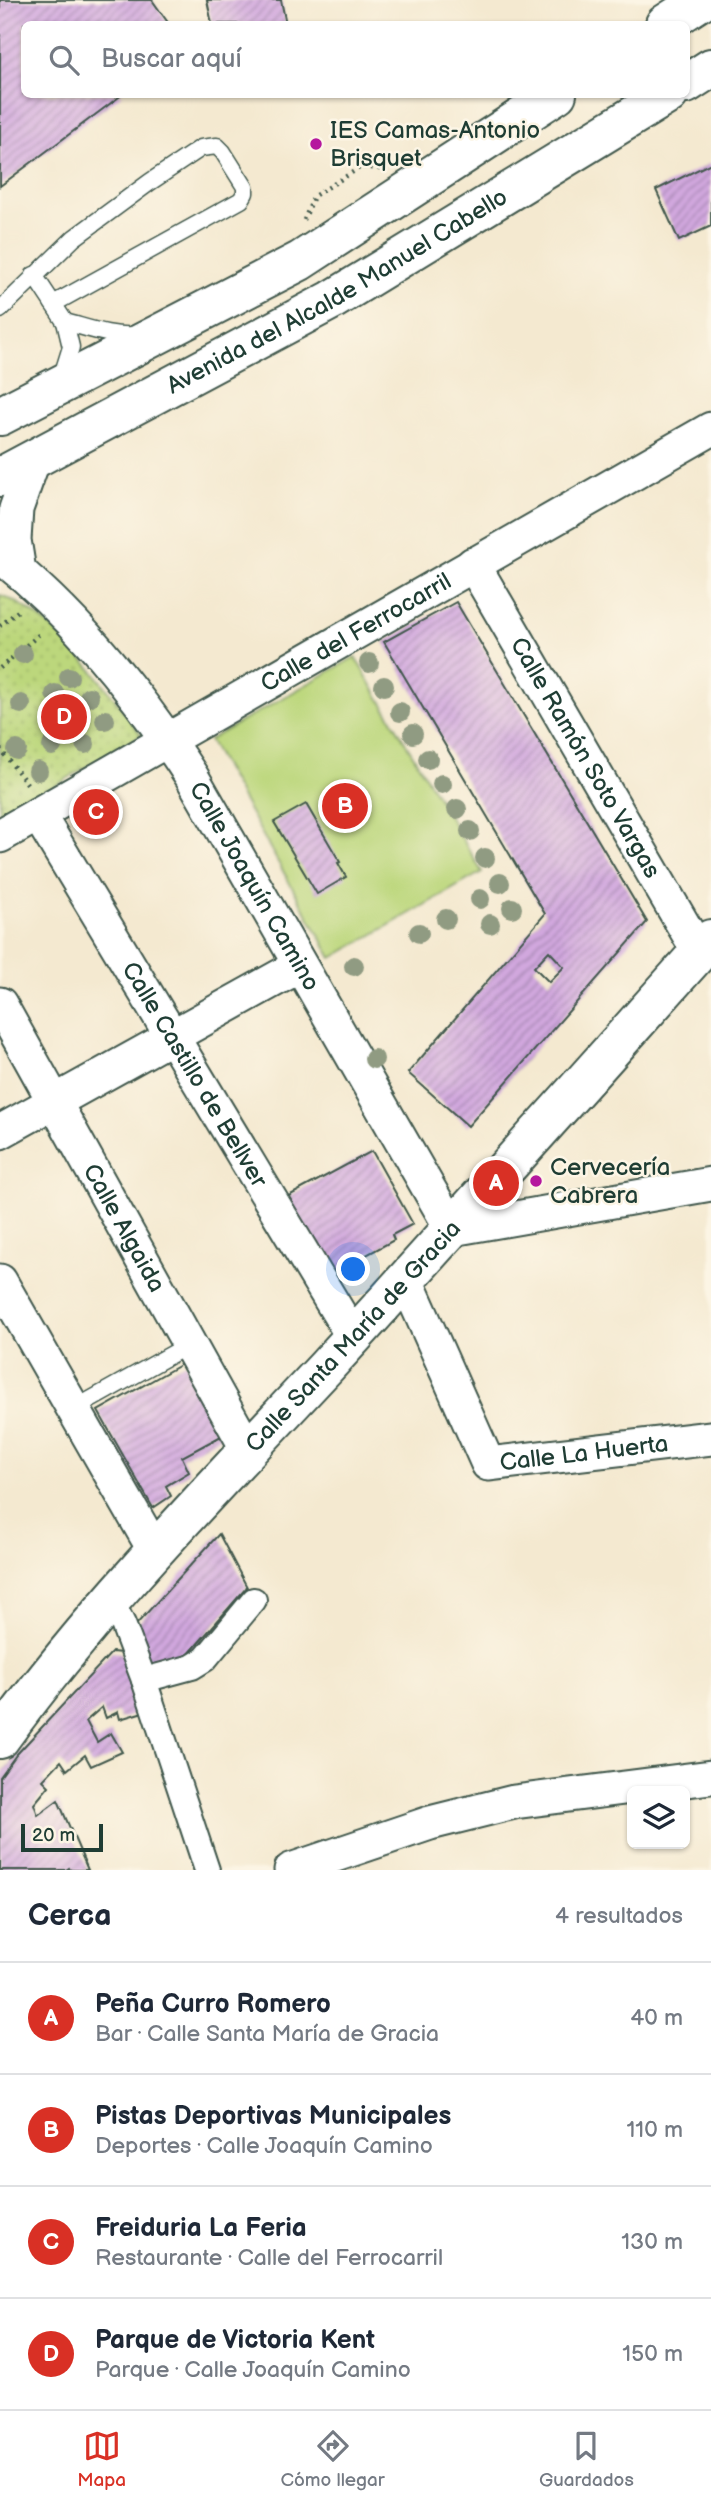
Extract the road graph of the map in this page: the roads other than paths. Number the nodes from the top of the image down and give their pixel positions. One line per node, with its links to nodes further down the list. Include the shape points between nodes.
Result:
1 (702, 0): 2 (main road)
2 (670, 21)
3 (711, 68): 4 (main road)
4 (690, 81)
5 (551, 98): 11 (main road, Avenida del Alcalde Manuel Cabello, via 300,261)
6 (662, 98): 15 (main road, Avenida del Alcalde Manuel Cabello, via 332,300)
7 (34, 275): 8 (lane); 8 (lane, via 74,238 201,148 217,146 245,187 241,200); 9 (lane)
8 (52, 304): 10 (lane)
9 (0, 310)
10 (65, 322): 11 (lane, via 125,336); 12 (lane, via 71,347)
11 (163, 333): 12 (main road, Avenida del Alcalde Manuel Cabello)
12 (59, 385): 13 (main road, Avenida del Alcalde Manuel Cabello)
13 (0, 416)
14 (711, 429): 16 (street, Calle del Ferrocarril)
15 (17, 469): 17 (street, via 14,540)
16 (473, 564): 18 (street, Calle del Ferrocarril); 21 (street, Calle Ramón Soto Vargas)
17 (6, 565): 18 (street, Calle Joaquín Camino, via 62,612 114,668)
18 (168, 740): 19 (street, Calle del Ferrocarril); 22 (street, Calle Joaquín Camino)
19 (43, 811): 20 (street, Calle del Ferrocarril); 24 (street, Calle Castillo de Bellver)
20 (0, 836)
21 (705, 946): 28 (main road, Calle Santa María de Gracia)
22 (299, 966): 24 (street); 28 (street, Calle Joaquín Camino)
23 (0, 1004): 25 (street, Calle Algaida)
24 (171, 1036): 25 (street); 31 (street, Calle Castillo de Bellver)
25 (55, 1102): 26 (street); 32 (street, Calle Algaida)
26 (0, 1132)
27 (711, 1184): 28 (street)
28 (452, 1229): 29 (main road, Calle Santa María de Gracia)
29 (406, 1280): 31 (main road, Calle Santa María de Gracia); 34 (street, Calle La Huerta, via 488,1464)
30 (0, 1281): 33 (street)
31 (353, 1337): 35 (main road, Calle Santa María de Gracia)
32 (190, 1344): 33 (lane); 35 (street, Calle Algaida)
33 (74, 1409): 36 (street)
34 (711, 1438)
35 (248, 1451): 36 (main road, Calle Santa María de Gracia)
36 (155, 1551): 38 (main road, Calle Santa María de Gracia)
37 (254, 1600): 39 (street, via 205,1659)
38 (111, 1602): 39 (street); 40 (main road, Calle Santa María de Gracia)
39 (144, 1681): 42 (street)
40 (0, 1739)
41 (711, 1777): 43 (street, via 514,1802 430,1823)
42 (207, 1870)
43 (291, 1870)

